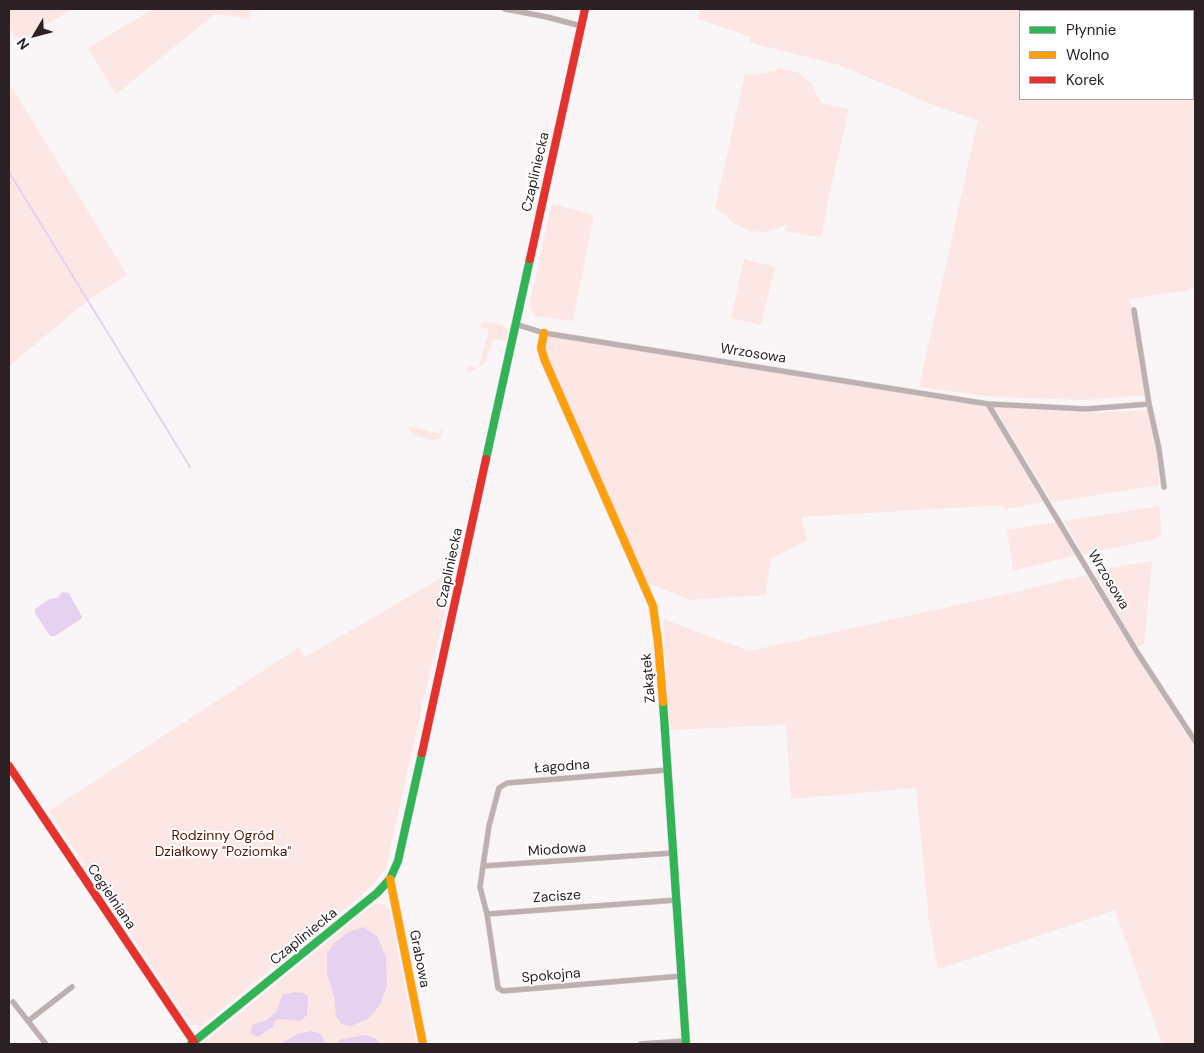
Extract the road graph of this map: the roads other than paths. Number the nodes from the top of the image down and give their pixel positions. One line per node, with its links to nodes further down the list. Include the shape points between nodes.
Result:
1 (505, 9): 3 (street)
2 (586, 9): 3 (street, Czapliniecka)
3 (581, 26): 5 (street, Czapliniecka)
4 (1134, 310): 8 (street)
5 (515, 324): 6 (street, Wrzosowa); 15 (street, Czapliniecka, via 402,846)
6 (544, 333): 7 (street, Wrzosowa); 12 (street, Zakątek, via 541,348 544,361 653,606)
7 (988, 404): 8 (street, Wrzosowa, via 1086,409); 10 (street, Wrzosowa)
8 (1149, 404): 9 (street)
9 (1164, 487)
10 (1195, 741)
11 (9, 766): 22 (street, Cegielniana)
12 (667, 770): 13 (street, Zakątek); 14 (street, Łagodna, via 507,782 499,788)
13 (673, 853): 14 (street, Miodowa); 16 (street, Zakątek)
14 (483, 866): 17 (street, via 480,887)
15 (390, 879): 22 (street, Czapliniecka); 25 (street, Grabowa)
16 (677, 900): 17 (street, Zacisze); 18 (street, Zakątek)
17 (487, 914): 18 (street, Spokojna, via 498,988 503,991)
18 (682, 976): 23 (street, Zakątek)
19 (72, 987): 21 (street)
20 (13, 1002): 21 (street)
21 (28, 1021): 24 (street)
22 (193, 1043)
23 (685, 1043): 26 (street)
24 (46, 1044)
25 (423, 1044)
26 (641, 1044)

